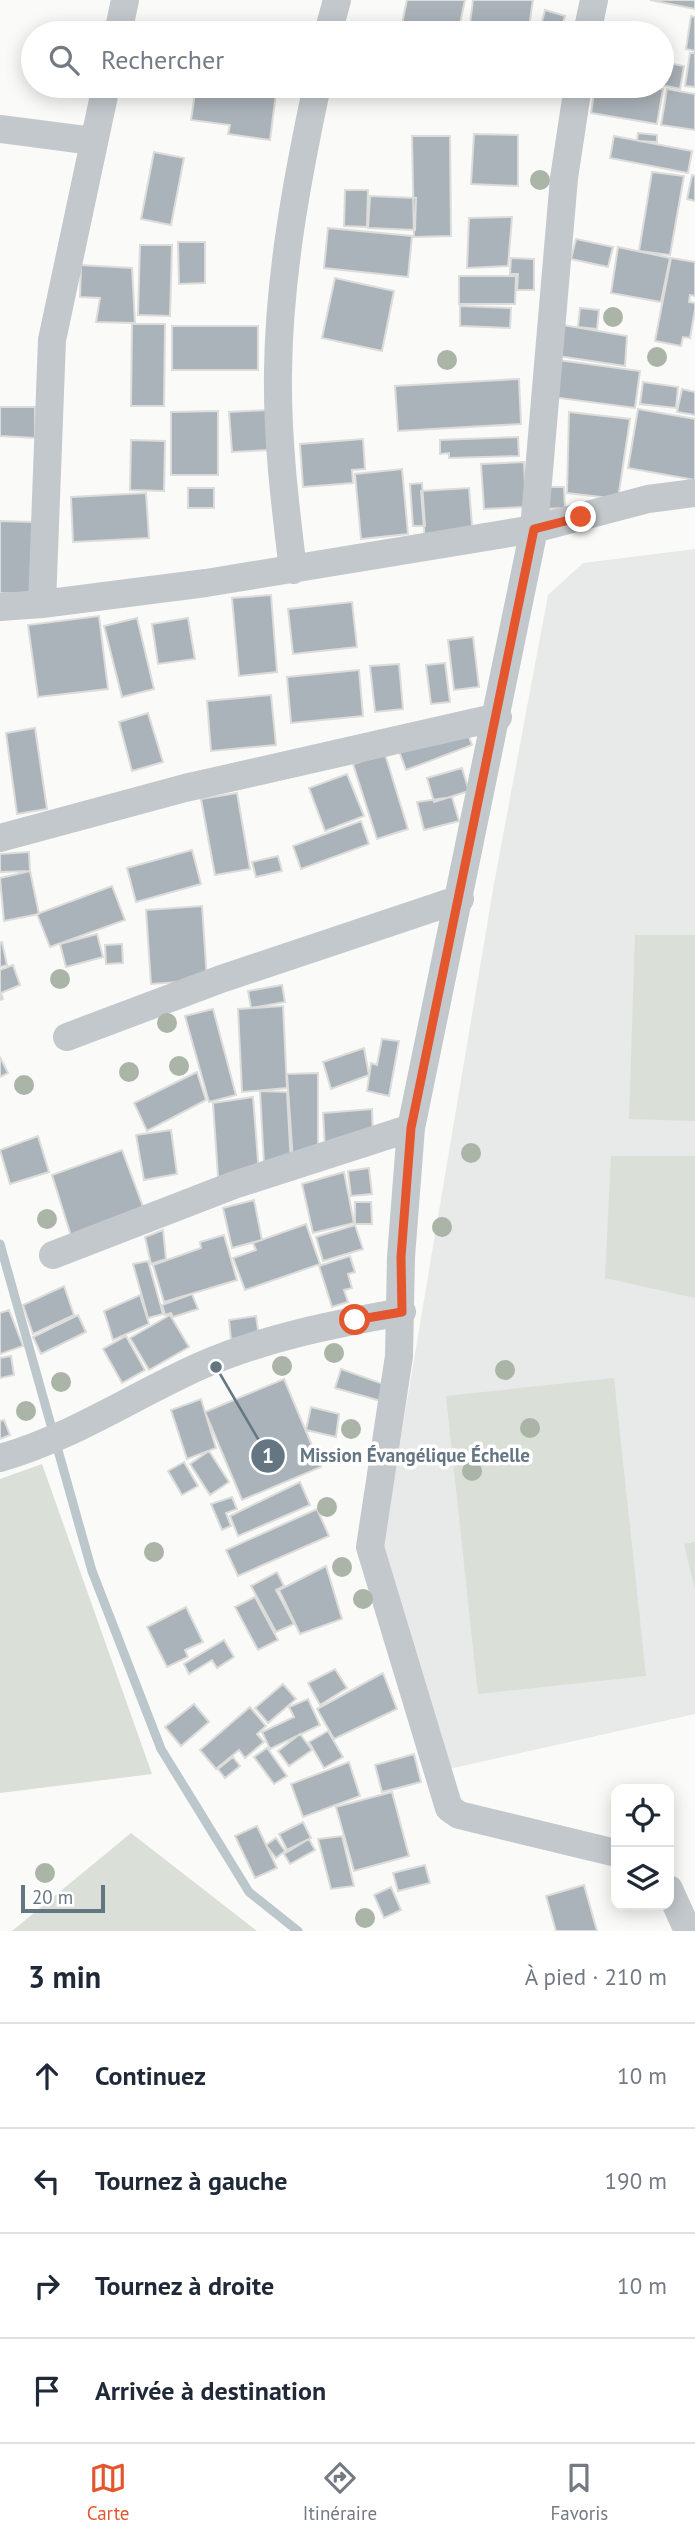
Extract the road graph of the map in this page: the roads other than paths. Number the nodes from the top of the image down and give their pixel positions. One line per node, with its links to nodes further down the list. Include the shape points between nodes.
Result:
1 (125, 0): 4 (street)
2 (337, 0): 5 (street)
3 (594, 0): 6 (street)
4 (121, 21)
5 (331, 21)
6 (590, 21)
7 (103, 98): 11 (street)
8 (314, 98): 14 (street, via 287,260 278,370 280,468)
9 (576, 98): 13 (street, via 564,178)
10 (0, 129): 11 (street)
11 (93, 141): 15 (street, via 52,340)
12 (695, 493): 13 (street, via 648,499)
13 (534, 529): 14 (street); 17 (street)
14 (293, 569): 15 (street)
15 (42, 604): 16 (street)
16 (0, 607)
17 (498, 717): 18 (street, via 186,788); 19 (street)
18 (0, 838)
19 (460, 899): 20 (street, via 221,979); 21 (street)
20 (67, 1037)
21 (411, 1128): 22 (street, via 234,1185); 23 (street, via 401,1257)
22 (52, 1255)
23 (402, 1312): 24 (street, via 295,1334 202,1365 53,1439); 25 (street, via 370,1547 445,1799 459,1815)
24 (0, 1458)
25 (611, 1852)
26 (674, 1900): 27 (street)
27 (688, 1931)

